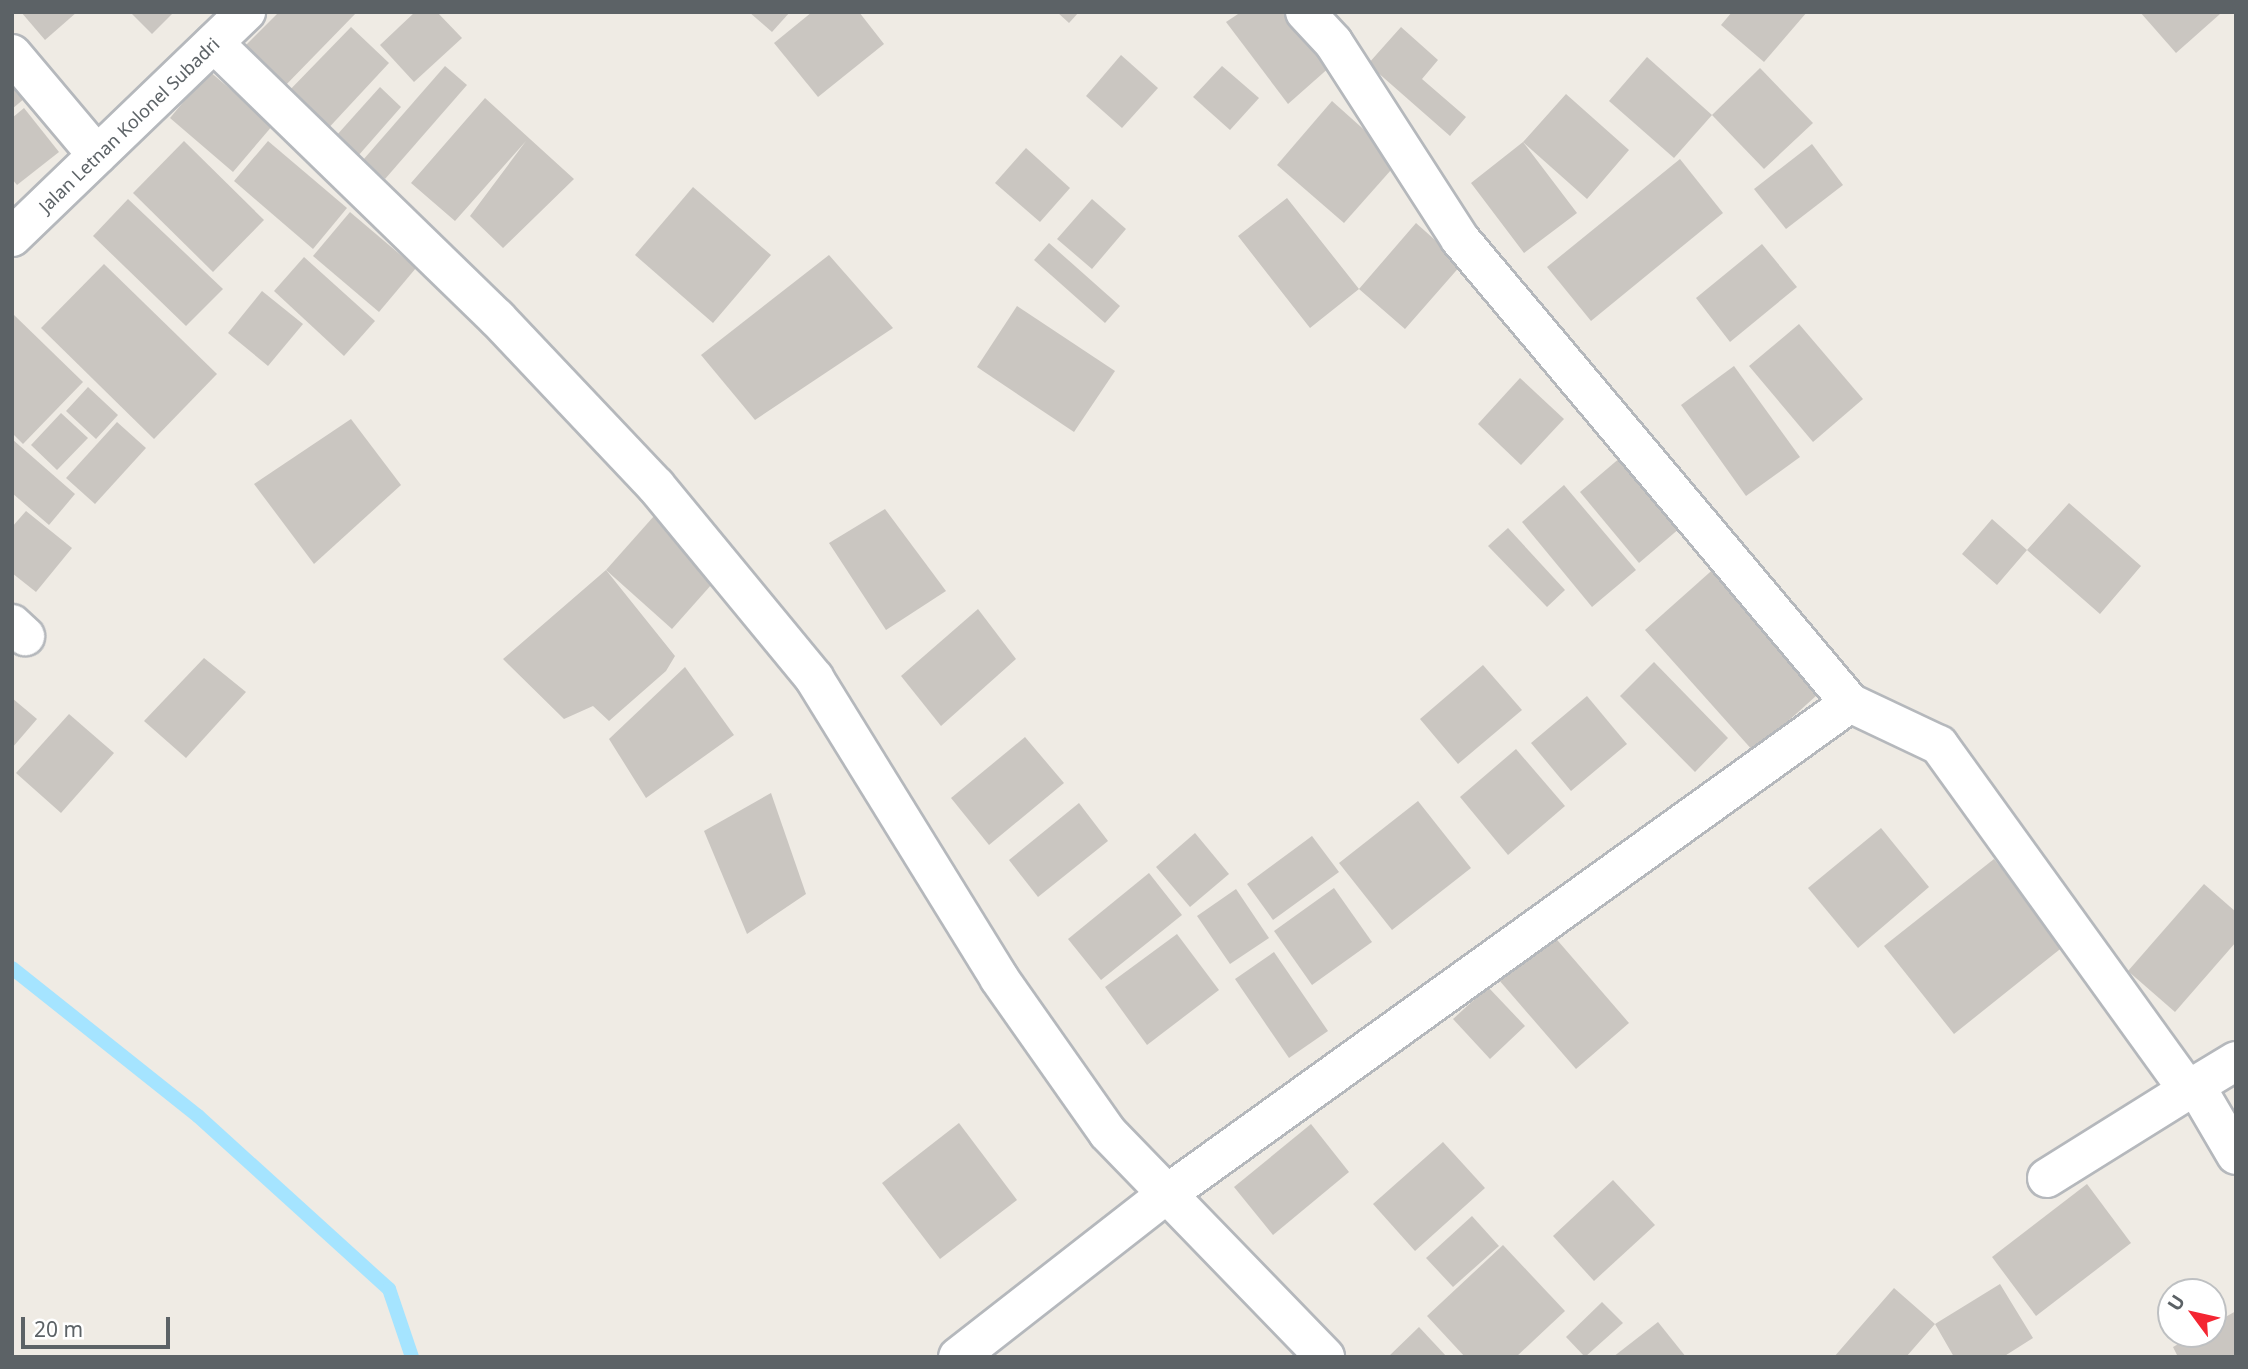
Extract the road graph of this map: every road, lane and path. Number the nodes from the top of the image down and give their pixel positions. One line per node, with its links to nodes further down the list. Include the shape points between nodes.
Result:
1 (246, 12): 3 (street, Jalan Letnan Kolonel Subadri)
2 (1305, 12): 7 (street, via 1333,41 1460,239)
3 (214, 43): 5 (street, Jalan Letnan Kolonel Subadri); 12 (street, via 497,318 656,486 755,605 814,678 999,978 1108,1133)
4 (12, 54): 5 (street)
5 (97, 155): 6 (street, Jalan Letnan Kolonel Subadri)
6 (12, 237)
7 (1850, 703): 9 (street, via 1939,745); 12 (street)
8 (2236, 1061): 9 (street)
9 (2191, 1087): 10 (street); 11 (street)
10 (2236, 1155)
11 (2047, 1178)
12 (1167, 1194): 13 (street); 14 (street)
13 (958, 1357)
14 (1325, 1357)

